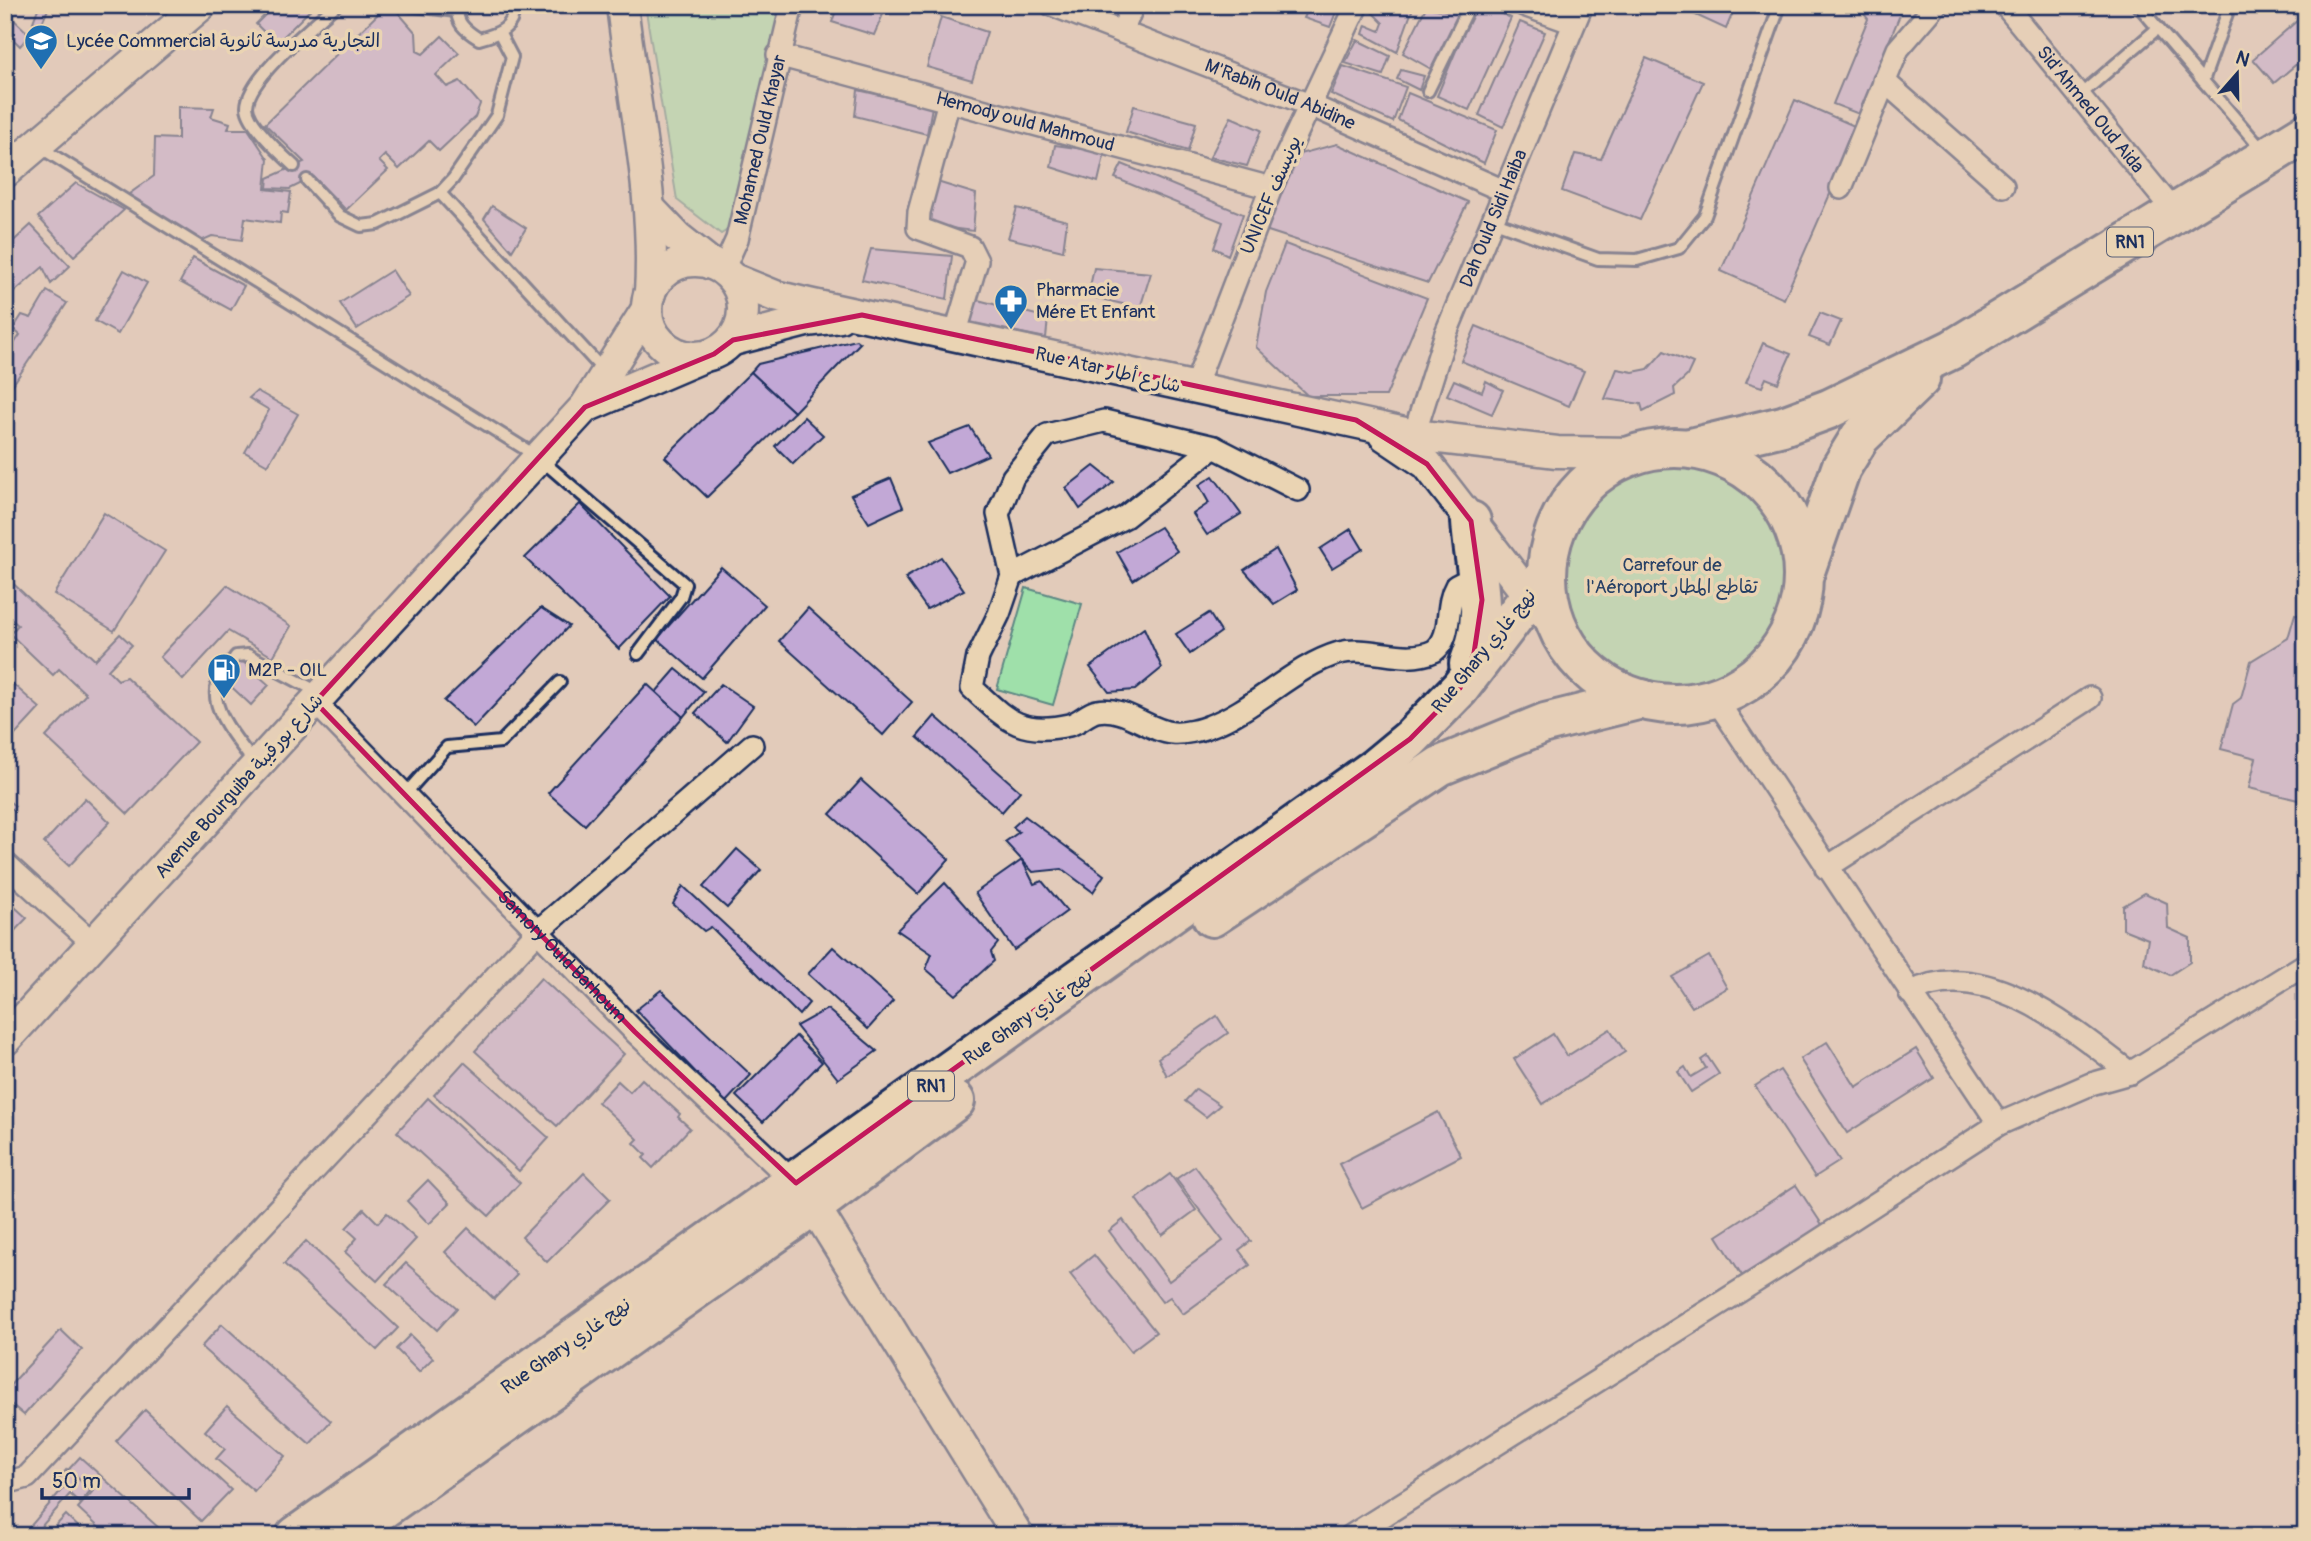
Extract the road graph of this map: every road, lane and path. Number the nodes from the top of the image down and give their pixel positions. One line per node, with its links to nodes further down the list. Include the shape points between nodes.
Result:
1 (201, 5): 30 (street)
2 (336, 5): 32 (lane, via 251,91 247,107 252,121)
3 (407, 5): 17 (lane)
4 (513, 5): 21 (lane, via 510,25)
5 (622, 5): 40 (street)
6 (792, 5): 22 (street, Mohamed Ould Khayar)
7 (1052, 5): 20 (street, M'Rabih Ould Abidine)
8 (1133, 5): 20 (street)
9 (1357, 5): 28 (street, UNICEF يونيسف)
10 (1470, 5): 25 (lane)
11 (1524, 5): 18 (street)
12 (1780, 5): 42 (lane, via 1705,216 1679,248 1637,260 1598,259)
13 (1936, 5): 23 (street, via 1898,49)
14 (2005, 5): 26 (street, Sid'Ahmed Oud Aida)
15 (2138, 5): 19 (lane)
16 (2230, 5): 24 (lane)
17 (457, 8): 21 (lane, via 463,29 479,39)
18 (1578, 14): 38 (street, Dah Ould Sidi Haiba)
19 (2158, 28): 24 (lane); 26 (lane)
20 (1122, 32): 28 (street, M'Rabih Ould Abidine)
21 (500, 34): 39 (lane, via 512,57 497,115)
22 (778, 55): 27 (street, Hemody ould Mahmoud); 43 (street, Mohamed Ould Khayar, via 737,239)
23 (1884, 80): 35 (street); 37 (street)
24 (2203, 81): 31 (lane)
25 (1428, 91)
26 (2079, 96): 41 (street, Sid'Ahmed Oud Aida)
27 (949, 101): 36 (street, Hemody ould Mahmoud); 46 (street, via 918,228 970,247 977,261)
28 (1310, 105): 36 (street, UNICEF يونيسف); 38 (street, M'Rabih Ould Abidine)
29 (2306, 133): 31 (highway, RN1)
30 (37, 145): 33 (street); 58 (lane)
31 (2268, 157): 41 (highway, RN1)
32 (294, 166)
33 (5, 172)
34 (307, 180): 39 (lane, via 340,216 361,226 378,224)
35 (2003, 186)
36 (1271, 188): 51 (street, UNICEF يونيسف)
37 (1841, 188)
38 (1504, 191): 42 (street, Dah Ould Sidi Haiba)
39 (440, 193): 50 (lane)
40 (651, 210): 43 (street, via 677,237); 44 (street)
41 (2176, 214): 48 (highway, RN1)
42 (1492, 221): 54 (street, Dah Ould Sidi Haiba, via 1446,333)
43 (722, 271): 44 (street, via 692,261 674,266 659,277); 45 (street, Rue Atar شارع أطار, via 775,296); 47 (street, via 741,293 744,309)
44 (648, 301): 49 (street, via 650,326 658,340 686,357); 50 (street, Avenue Bourguiba شارع بورقيبة)
45 (862, 315): 46 (street, Rue Atar شارع أطار); 47 (street, Rue Atar شارع أطار, via 806,321)
46 (955, 335): 51 (street, Rue Atar شارع أطار)
47 (733, 340): 49 (street)
48 (1953, 349): 56 (highway, RN1, via 1829,409 1783,426); 62 (highway, RN1, via 1860,437 1841,468)
49 (703, 357): 52 (street, Avenue Bourguiba شارع بورقيبة)
50 (607, 376): 52 (street, Avenue Bourguiba شارع بورقيبة)
51 (1194, 389): 53 (street, Rue Atar شارع أطار)
52 (585, 407): 58 (street, Avenue Bourguiba شارع بورقيبة)
53 (1356, 421): 54 (street, Rue Atar شارع أطار); 60 (street, Rue Atar شارع أطار, via 1427,464)
54 (1414, 435): 57 (street, Rue Atar شارع أطار, via 1558,452)
55 (1214, 447): 59 (street); 63 (street, via 1125,517); 63 (street, via 1104,421 1047,435 1013,477 998,514)
56 (1689, 448): 57 (highway); 62 (highway, via 1740,465 1761,480 1792,523)
57 (1638, 453): 64 (highway, via 1613,463 1572,499 1558,522)
58 (538, 457): 65 (lane, via 685,584 681,597); 68 (street, Avenue Bourguiba شارع بورقيبة)
59 (1298, 490)
60 (1471, 521): 61 (highway); 64 (street, Rue Atar شارع أطار)
61 (1479, 574): 63 (street, via 1456,586 1445,637 1434,651 1405,656 1363,650 1339,653 1211,726 1173,733 1125,714 1097,711 1072,725 1038,730 1007,721 972,688 978,657); 67 (highway, via 1478,636)
62 (1804, 574): 69 (highway, via 1797,618 1784,644 1744,684)
63 (1012, 576)
64 (1538, 585): 67 (highway, Rue Ghary نهج غاري / RN1); 71 (highway, via 1572,652 1615,689)
65 (638, 654)
66 (560, 682): 74 (lane, via 500,742 447,747)
67 (1460, 688): 81 (highway, Rue Ghary نهج غاري / RN1, via 1375,768)
68 (318, 698): 73 (street, Avenue Bourguiba شارع بورقيبة); 73 (lane, via 248,654 236,656 217,683 216,696 224,718); 74 (street, Samory Ould Barhoum)
69 (1715, 698): 71 (highway, via 1681,704); 76 (street)
70 (2090, 698): 76 (street)
71 (1642, 699): 81 (highway, Rue Ghary نهج غاري / RN1, via 1545,723 1440,766)
72 (752, 745): 77 (street)
73 (256, 766): 78 (street, Avenue Bourguiba شارع بورقيبة)
74 (406, 793): 77 (street, Samory Ould Barhoum)
75 (5, 863): 78 (street)
76 (1826, 868): 80 (street)
77 (539, 930): 85 (street, Samory Ould Barhoum, via 635,1032); 86 (street, via 27,1478)
78 (94, 944): 82 (street, Avenue Bourguiba شارع بورقيبة)
79 (2306, 964): 83 (street)
80 (1910, 993): 83 (street, via 1940,980 1999,991 2061,1020); 84 (street)
81 (1036, 1024): 85 (highway, Rue Ghary نهج غاري / RN1)
82 (5, 1040)
83 (2130, 1073): 84 (street, via 2091,1084)
84 (1998, 1124): 90 (street)
85 (805, 1195): 87 (highway, Rue Ghary نهج غاري / RN1); 88 (highway, Rue Ghary نهج غاري / RN1); 89 (street)
86 (5, 1483)
87 (296, 1536)
88 (344, 1536)
89 (1018, 1536)
90 (1351, 1536)

